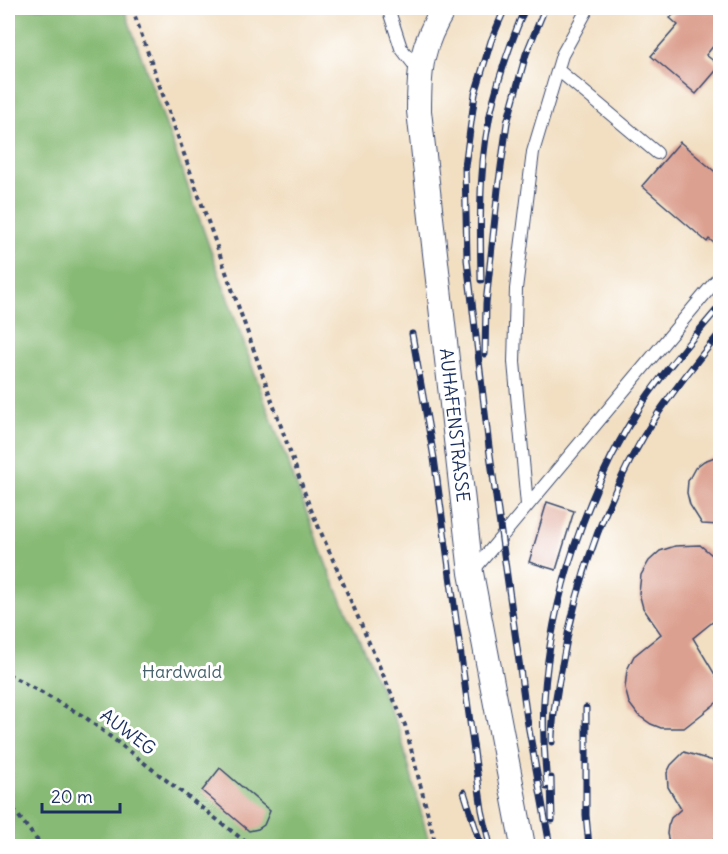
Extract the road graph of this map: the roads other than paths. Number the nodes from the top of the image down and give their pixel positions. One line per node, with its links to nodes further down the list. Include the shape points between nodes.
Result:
1 (388, 8): 5 (lane, via 402,48)
2 (444, 8): 5 (street, AUHAFENSTRASSE, via 430,31)
3 (588, 8): 4 (lane)
4 (558, 70): 6 (lane); 8 (lane, via 533,152 516,289 514,362)
5 (419, 71): 9 (street, AUHAFENSTRASSE, via 419,111)
6 (657, 153)
7 (720, 276): 8 (lane)
8 (527, 505): 9 (lane)
9 (471, 573): 10 (street, AUHAFENSTRASSE)
10 (523, 846)

